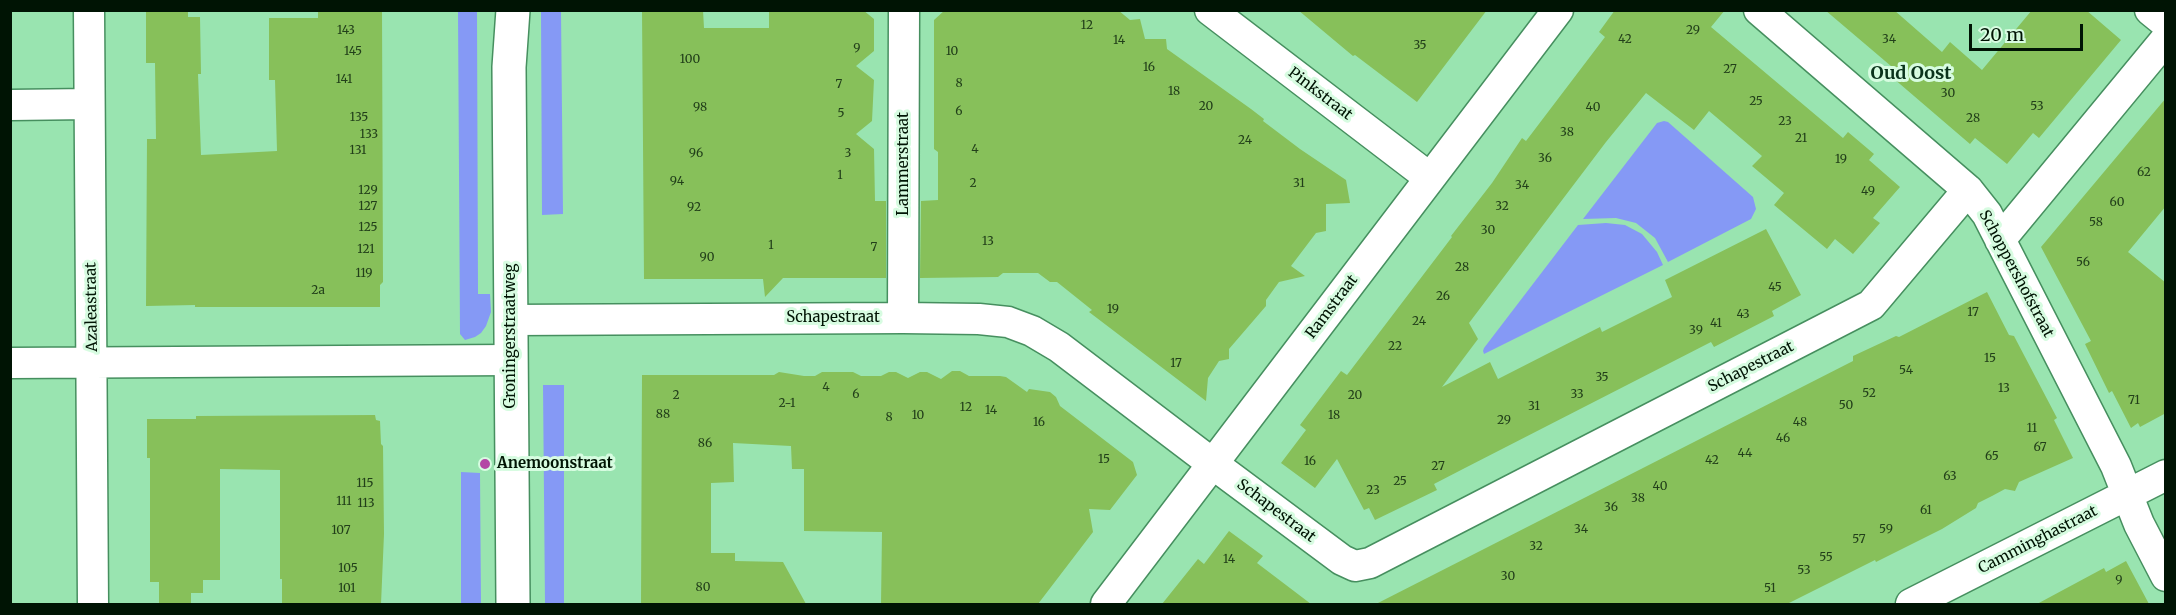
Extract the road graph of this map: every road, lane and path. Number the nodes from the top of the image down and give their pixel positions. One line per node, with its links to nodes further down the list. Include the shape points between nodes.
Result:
1 (89, 10): 12 (street, Azaleastraat)
2 (505, 10): 11 (main road, Groningerstraatweg)
3 (513, 10): 11 (main road, Groningerstraatweg)
4 (904, 10): 17 (street, Lammerstraat)
5 (1210, 10): 14 (street, Pinkstraat)
6 (1558, 10): 14 (street, Ramstraat)
7 (1759, 10): 15 (street, Schoppershofstraat)
8 (2150, 10): 9 (street)
9 (2166, 24)
10 (2166, 39): 16 (street)
11 (510, 67): 18 (main road, Groningerstraatweg)
12 (89, 104): 13 (street); 20 (street, Azaleastraat)
13 (10, 105)
14 (1430, 178): 22 (street, Ramstraat)
15 (1968, 190): 16 (street, Schoppershofstraat, via 1987,214); 22 (street, Schapestraat, via 1870,305 1370,563 1355,566 1342,560)
16 (2000, 240): 24 (street, Schoppershofstraat)
17 (903, 318): 18 (street, Schapestraat); 22 (street, Schapestraat, via 999,321 1032,331 1059,346)
18 (511, 320): 19 (main road, Groningerstraatweg)
19 (511, 360): 20 (street); 27 (main road, Groningerstraatweg)
20 (92, 362): 21 (street); 26 (street, Azaleastraat)
21 (10, 363)
22 (1213, 464): 28 (street, Ramstraat)
23 (2166, 475): 24 (street, Camminghastraat)
24 (2127, 494): 25 (street, Schoppershofstraat); 29 (street, Camminghastraat)
25 (2166, 576)
26 (93, 604)
27 (513, 604)
28 (1106, 604)
29 (1911, 604)

